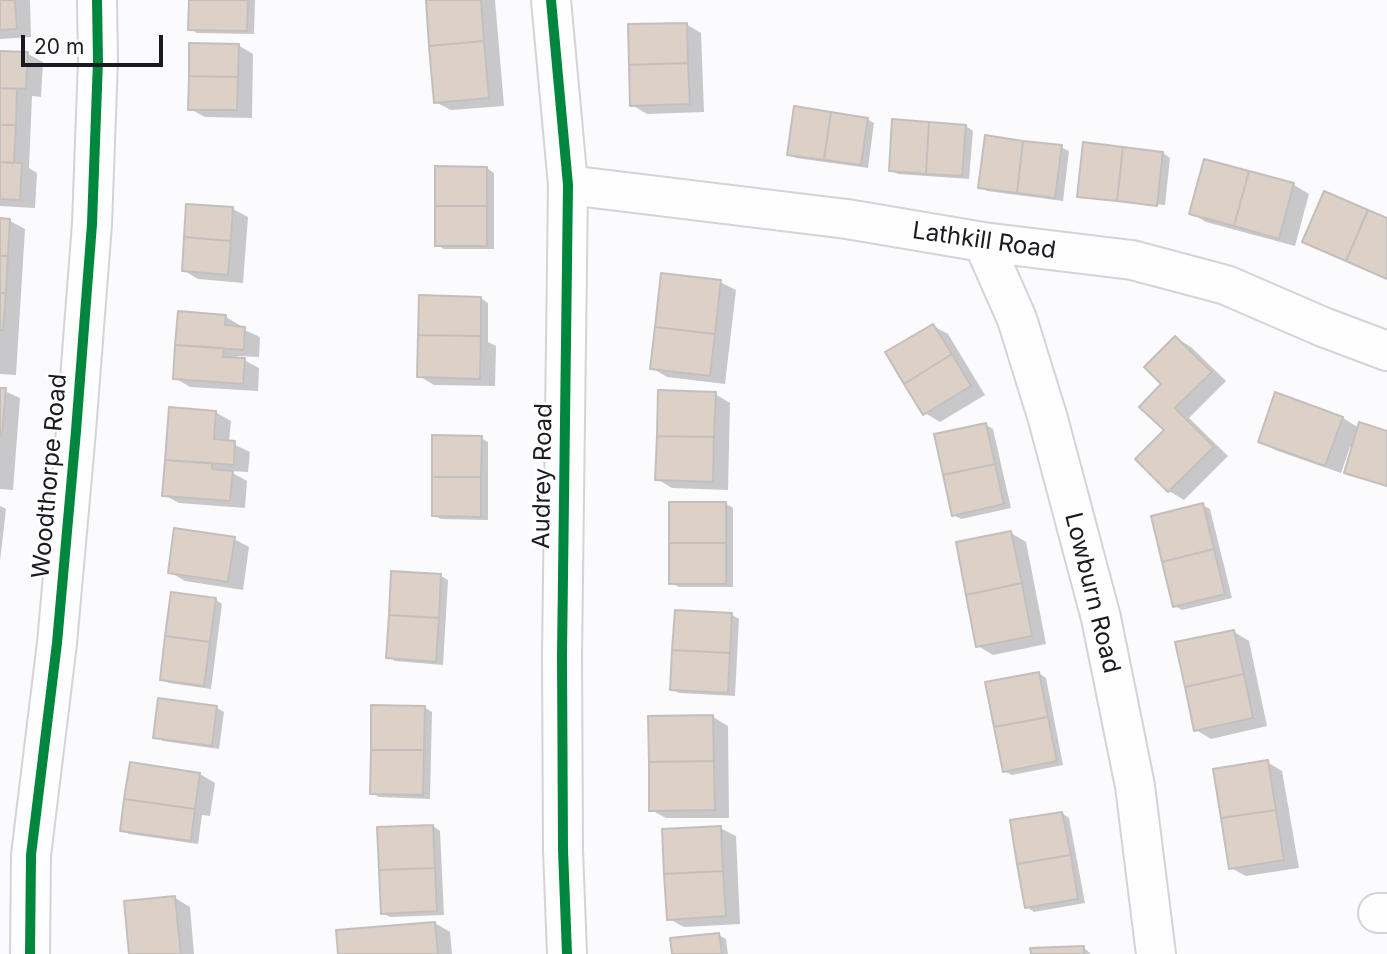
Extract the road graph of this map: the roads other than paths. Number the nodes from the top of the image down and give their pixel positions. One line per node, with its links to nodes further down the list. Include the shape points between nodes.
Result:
1 (97, 0): 6 (street, Woodthorpe Road, via 92,224 58,630 31,855)
2 (551, 0): 3 (street, Audrey Road)
3 (568, 185): 4 (street, Lathkill Road, via 847,219); 7 (street, Audrey Road, via 562,655)
4 (982, 243): 5 (street, Lathkill Road, via 1132,260 1226,285); 8 (street, Lowburn Road, via 1017,320 1101,618 1135,786)
5 (1387, 351)
6 (30, 954)
7 (567, 954)
8 (1157, 954)

